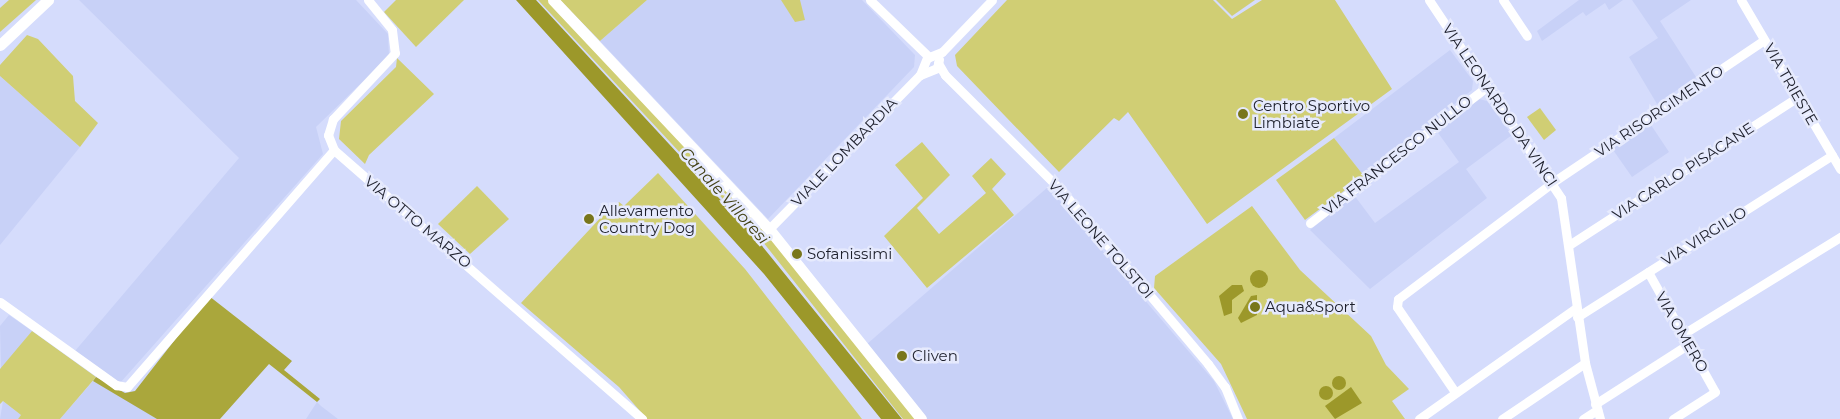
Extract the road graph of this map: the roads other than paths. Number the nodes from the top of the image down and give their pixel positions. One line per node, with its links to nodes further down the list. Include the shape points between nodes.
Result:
1 (48, 0): 11 (street)
2 (368, 0): 15 (street, via 392,30 395,52 333,119 328,135)
3 (553, 0): 20 (street, via 630,87)
4 (870, 0): 12 (street, via 918,51)
5 (992, 0): 12 (street, VIALE LOMBARDIA)
6 (1429, 0): 13 (street, VIA LEONARDO DA VINCI)
7 (1503, 0): 9 (street)
8 (1741, 0): 10 (street, VIA TRIESTE)
9 (1527, 36)
10 (1764, 40): 14 (street, VIA TRIESTE); 18 (street, VIA RISORGIMENTO)
11 (0, 44)
12 (933, 62): 20 (street, VIALE LOMBARDIA); 33 (street, VIA LEONE TOLSTOI, via 1061,190 1217,375)
13 (1485, 88): 18 (street, VIA LEONARDO DA VINCI); 19 (street, VIA FRANCESCO NULLO)
14 (1798, 97): 16 (street, VIA TRIESTE); 22 (street, VIA CARLO PISACANE)
15 (334, 150): 24 (street, via 127,387 116,385); 31 (street, VIA OTTO MARZO)
16 (1832, 155): 17 (street, VIA TRIESTE); 23 (street, VIA VIRGILIO)
17 (1840, 169)
18 (1553, 182): 22 (street, VIA LEONARDO DA VINCI, via 1564,206); 29 (street, VIA RISORGIMENTO, via 1398,299 1397,307)
19 (1310, 222)
20 (769, 229): 32 (street)
21 (1840, 237): 26 (street)
22 (1569, 245): 25 (street, VIA LEONARDO DA VINCI)
23 (1648, 272): 25 (street, VIA VIRGILIO); 26 (street, VIA OMERO)
24 (0, 302)
25 (1576, 313): 28 (street, VIA LEONARDO DA VINCI); 29 (street, VIA VIRGILIO)
26 (1683, 334): 27 (street, VIA OMERO)
27 (1689, 344): 30 (street); 37 (street, VIA OMERO, via 1715,392)
28 (1585, 363): 30 (street, VIA LEONARDO DA VINCI); 35 (street)
29 (1455, 392): 34 (street, VIA VIRGILIO)
30 (1597, 411): 36 (street)
31 (642, 419)
32 (921, 419)
33 (1238, 419)
34 (1418, 419)
35 (1502, 419)
36 (1583, 419)
37 (1673, 419)

